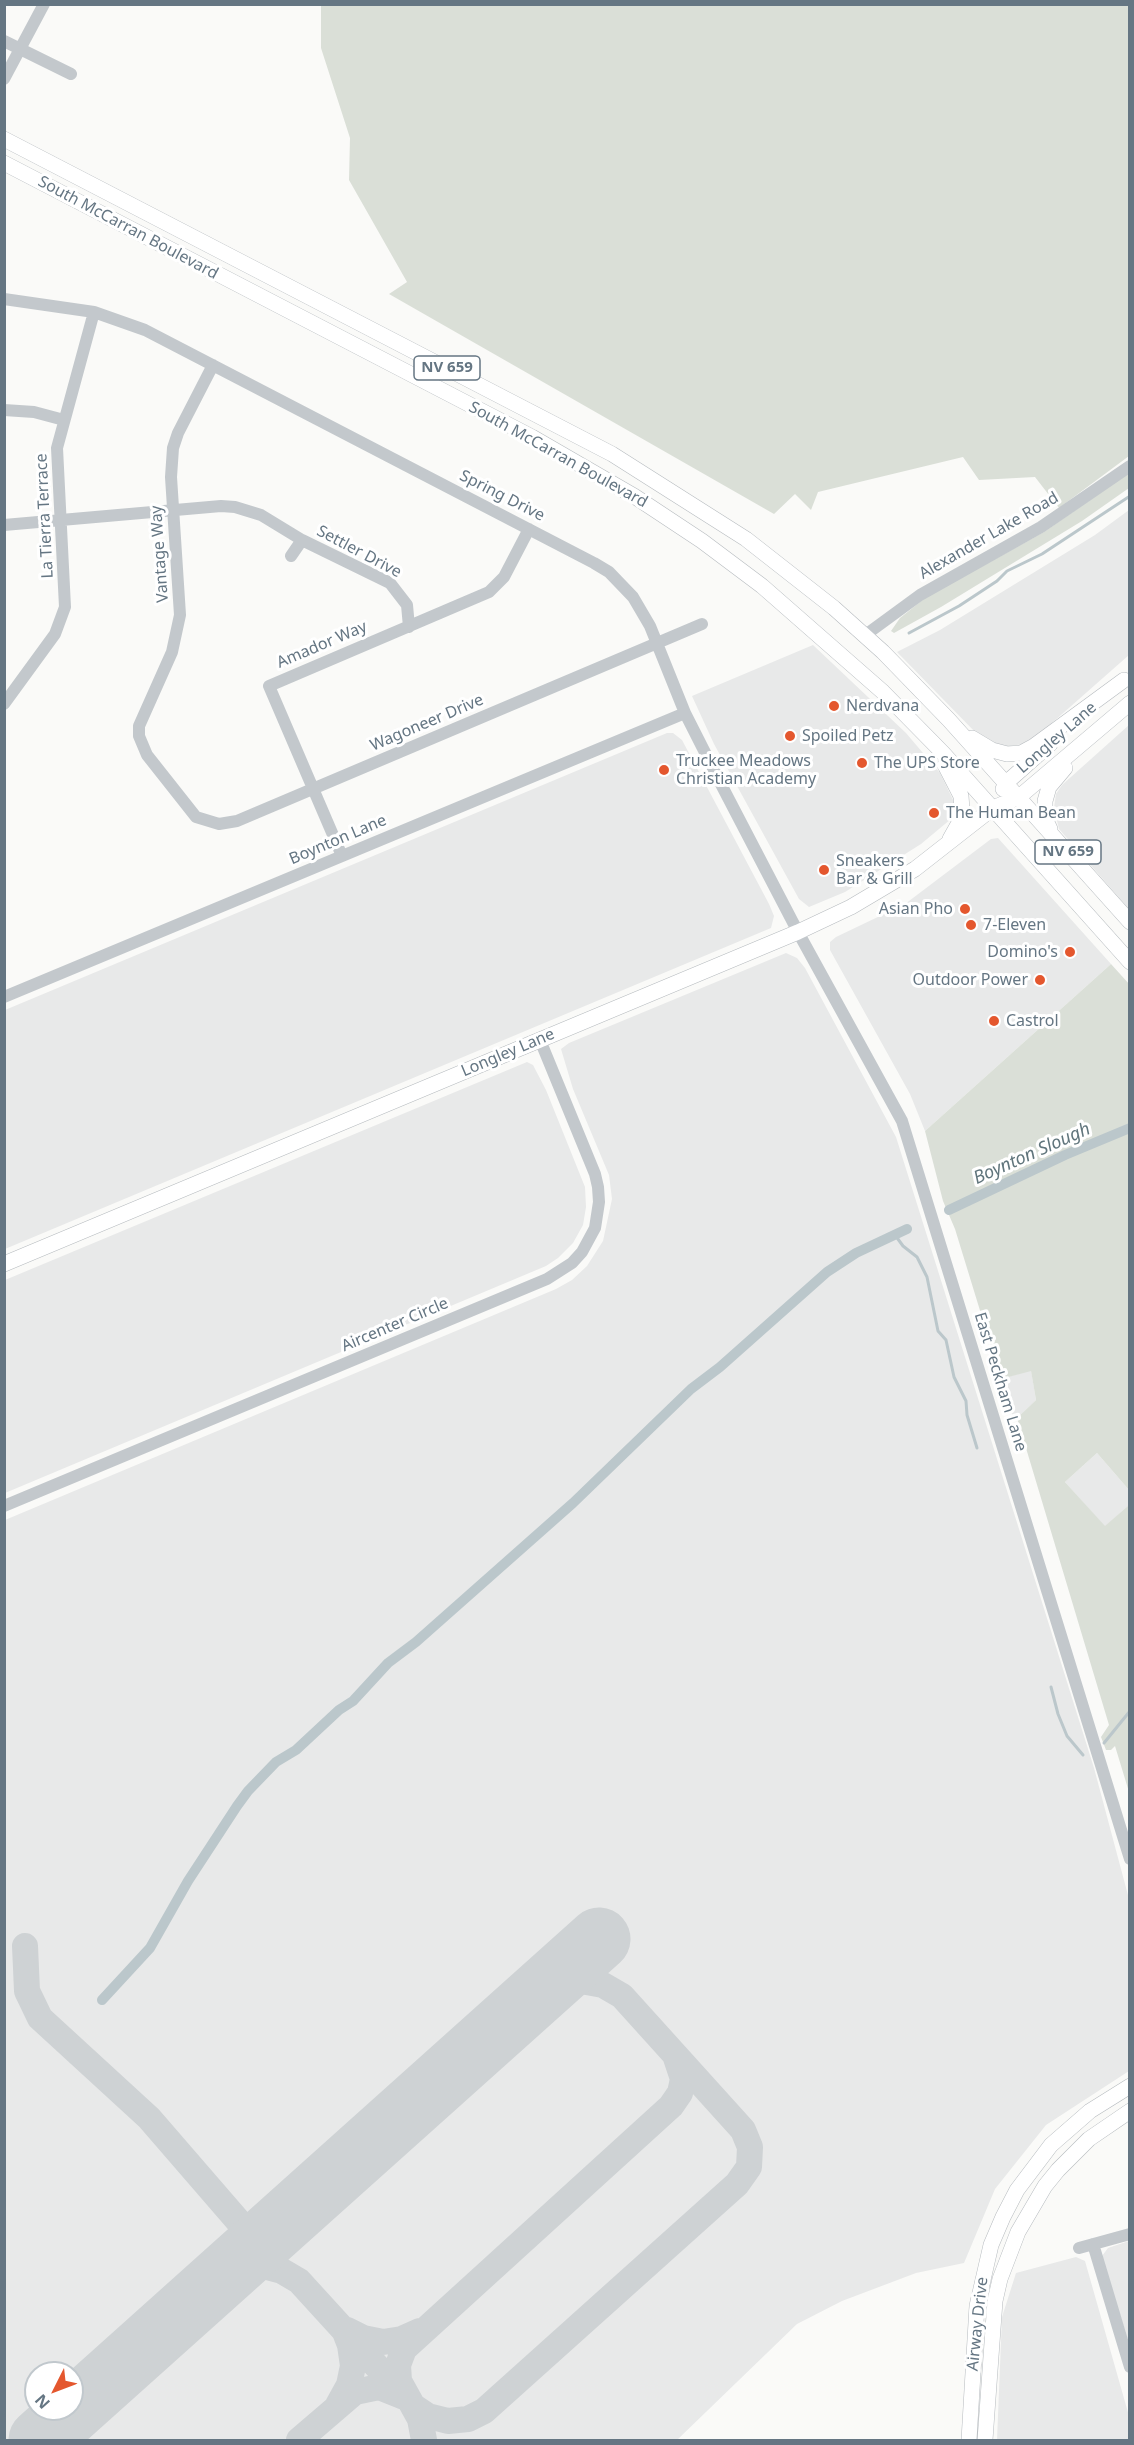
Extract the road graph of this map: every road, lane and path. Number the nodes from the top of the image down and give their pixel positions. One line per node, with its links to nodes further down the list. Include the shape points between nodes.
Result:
1 (44, 4): 3 (street)
2 (4, 40): 3 (street)
3 (21, 49): 4 (street); 5 (street)
4 (71, 74)
5 (4, 79)
6 (4, 139): 22 (main road, South McCarran Boulevard / NV 659, via 612,454 746,539)
7 (4, 163): 29 (main road, South McCarran Boulevard / NV 659, via 532,437 633,496 762,586)
8 (4, 298): 9 (street, Spring Drive)
9 (94, 312): 10 (street, Spring Drive, via 146,330); 12 (street, La Tierra Terrace)
10 (213, 365): 14 (street, Vantage Way, via 173,448); 17 (street, Spring Drive)
11 (4, 410): 12 (street)
12 (64, 420): 15 (street, La Tierra Terrace, via 56,462)
13 (1130, 466): 22 (street, Alexander Lake Road, via 1041,527 920,595)
14 (173, 509): 15 (street, Settler Drive); 18 (street, Settler Drive, via 235,507 261,515); 34 (street, Vantage Way, via 181,598 177,633 142,715 140,736 147,755 189,811)
15 (60, 520): 16 (street, Settler Drive); 25 (street, La Tierra Terrace, via 66,592 61,621)
16 (4, 525)
17 (529, 529): 21 (street, Amador Way, via 497,585 481,596); 23 (street, Spring Drive, via 594,562 622,584 643,611)
18 (302, 540): 19 (street, Settler Drive); 21 (street, Settler Drive, via 390,583 407,605)
19 (291, 556)
20 (702, 624): 23 (street, Wagoneer Drive)
21 (409, 627): 31 (street, Amador Way, via 269,686)
22 (864, 636): 28 (main road, South McCarran Boulevard / NV 659)
23 (656, 644): 27 (street, Spring Drive); 31 (street, Wagoneer Drive)
24 (1127, 678): 28 (main road, via 1021,753 992,750); 30 (main road, Longley Lane)
25 (4, 704)
26 (1130, 705): 32 (main road, Longley Lane); 35 (main road, via 1049,787 1045,818)
27 (685, 713): 37 (street, Boynton Lane); 39 (street, Spring Drive)
28 (949, 720): 30 (main road, South McCarran Boulevard / NV 659)
29 (921, 730): 33 (main road, South McCarran Boulevard / NV 659); 36 (main road, via 961,796 959,823)
30 (1006, 783): 32 (main road, South McCarran Boulevard / NV 659); 33 (main road, Longley Lane)
31 (313, 789): 34 (street, Wagoneer Drive, via 237,821); 37 (street, Amador Way)
32 (1019, 797): 33 (main road, Longley Lane); 35 (main road, South McCarran Boulevard / NV 659)
33 (993, 808): 36 (main road, Longley Lane); 40 (main road, South McCarran Boulevard / NV 659)
34 (209, 823)
35 (1056, 839): 38 (main road, South McCarran Boulevard / NV 659)
36 (946, 845): 39 (main road, Longley Lane, via 883,889)
37 (342, 856): 41 (street, Boynton Lane)
38 (1130, 922)
39 (798, 932): 42 (main road, Longley Lane); 45 (street, East Peckham Lane, via 907,1135)
40 (1130, 962)
41 (4, 997)
42 (540, 1040): 43 (main road, Longley Lane); 44 (street, Aircenter Circle, via 598,1187 595,1228 572,1263 547,1279)
43 (4, 1264)
44 (4, 1506)
45 (1130, 1859)
46 (1130, 2086): 52 (main road, Airway Drive, via 1090,2111 1051,2145 1017,2190 1003,2217 985,2266 977,2306)
47 (1130, 2111): 53 (main road, Airway Drive, via 1074,2152 1045,2186 1008,2257 995,2301)
48 (1130, 2234): 49 (street)
49 (1093, 2244): 50 (street); 51 (street)
50 (1079, 2248)
51 (1130, 2367)
52 (969, 2440)
53 (985, 2440)

